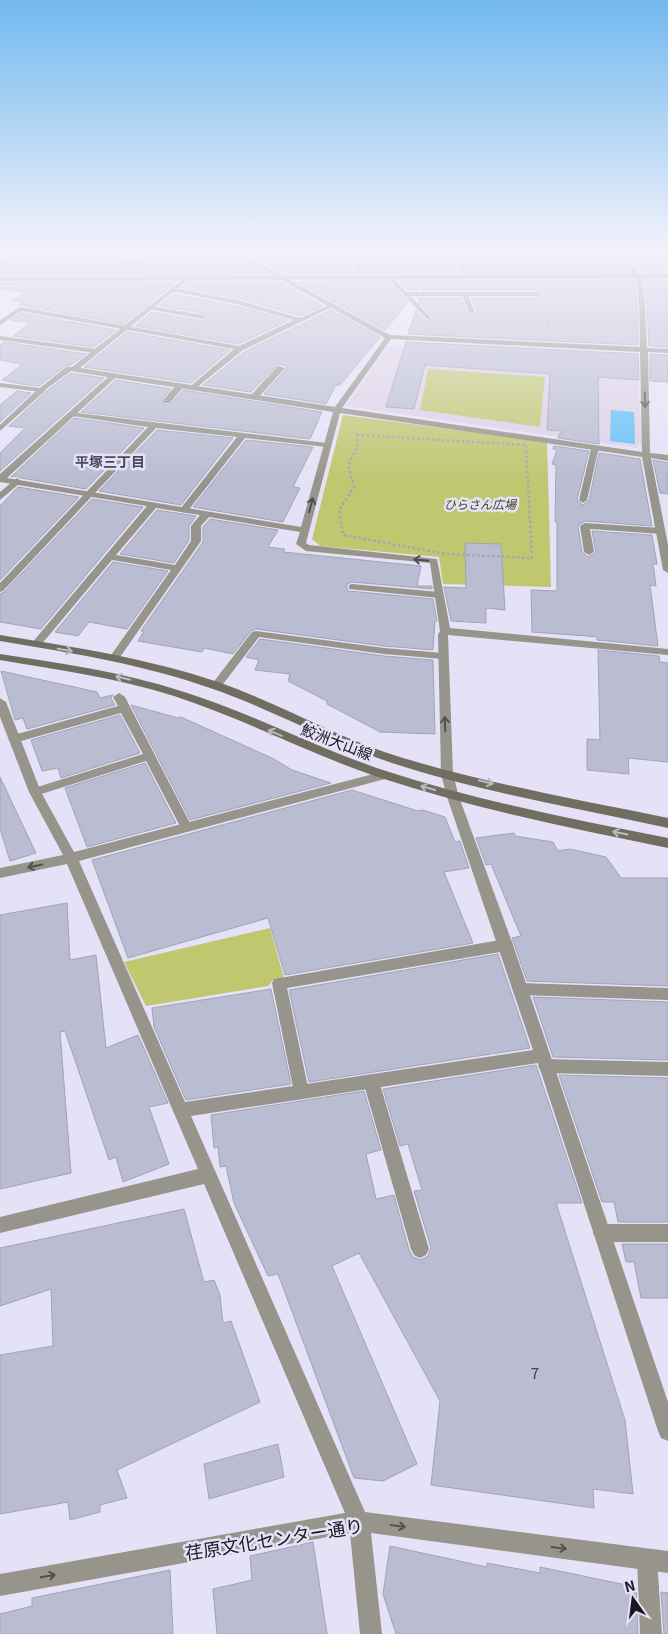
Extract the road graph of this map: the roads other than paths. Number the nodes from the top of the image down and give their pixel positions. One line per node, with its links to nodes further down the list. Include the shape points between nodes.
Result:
1 (123, 329): 9 (street)
2 (138, 329): 8 (street)
3 (280, 329): 8 (street)
4 (375, 329): 6 (street)
5 (643, 329): 10 (street)
6 (389, 337): 10 (street); 21 (street)
7 (0, 338): 9 (street)
8 (240, 348): 17 (street)
9 (96, 351): 13 (street)
10 (644, 351): 11 (street); 28 (street, one-way to 28)
11 (668, 351)
12 (281, 368): 19 (street)
13 (74, 369): 14 (street); 18 (street, via 69,369)
14 (114, 374): 16 (street); 22 (street)
15 (0, 385): 18 (street)
16 (181, 385): 17 (street); 20 (street)
17 (196, 386): 19 (street)
18 (42, 390): 24 (street)
19 (254, 396): 21 (street)
20 (167, 401)
21 (337, 410): 26 (street); 27 (street)
22 (72, 414): 23 (street); 30 (street)
23 (154, 425): 25 (street); 32 (street)
24 (0, 429)
25 (243, 435): 26 (street); 36 (street)
26 (327, 445): 38 (street, one-way to 26)
27 (595, 447): 28 (street); 34 (street)
28 (646, 454): 29 (street); 39 (street)
29 (668, 458)
30 (0, 479): 31 (street)
31 (17, 481): 32 (street); 33 (street)
32 (90, 494): 35 (street); 45 (street)
33 (0, 497)
34 (583, 500)
35 (154, 504): 36 (street); 41 (street)
36 (184, 510): 37 (street)
37 (206, 514): 38 (street); 42 (street, via 196,526 196,541)
38 (304, 530): 46 (street, one-way to 38, via 434,561 306,548 302,544)
39 (661, 531): 40 (street, via 585,526); 43 (street)
40 (589, 552)
41 (110, 557): 42 (street); 49 (street)
42 (178, 568): 53 (street)
43 (668, 570)
44 (352, 586): 46 (street)
45 (0, 589)
46 (439, 595): 47 (street)
47 (445, 632): 50 (street); 51 (street)
48 (0, 638): 49 (main road, 鮫洲大山線)
49 (36, 644): 53 (main road, 鮫洲大山線, one-way to 53)
50 (668, 652)
51 (443, 656): 54 (street, via 256,634); 60 (street, one-way to 51)
52 (0, 657): 61 (main road, 鮫洲大山線, one-way to 52, via 315,750 203,702 149,684)
53 (114, 658): 54 (main road, 鮫洲大山線)
54 (216, 686): 60 (main road, 鮫洲大山線, via 363,748)
55 (119, 697): 57 (street)
56 (0, 702): 58 (street)
57 (125, 708): 58 (street); 59 (street)
58 (14, 739): 62 (street)
59 (150, 756): 62 (street); 65 (street)
60 (447, 773): 63 (street); 64 (main road, 鮫洲大山線, one-way to 64)
61 (384, 775): 63 (main road, 鮫洲大山線, one-way to 61); 65 (street)
62 (34, 792): 67 (street)
63 (452, 794): 66 (main road, 鮫洲大山線, one-way to 63); 69 (street)
64 (668, 823)
65 (186, 827): 67 (street)
66 (668, 843)
67 (71, 858): 68 (street, one-way to 68); 76 (street)
68 (0, 873)
69 (506, 945): 70 (street); 75 (street, via 279,983)
70 (521, 989): 71 (street); 72 (street)
71 (668, 994)
72 (544, 1060): 73 (street); 74 (street); 79 (street)
73 (668, 1069)
74 (371, 1081): 75 (street); 81 (street)
75 (301, 1092): 76 (street)
76 (180, 1110): 77 (street)
77 (208, 1175): 78 (street); 83 (street)
78 (0, 1224)
79 (602, 1233): 80 (street); 82 (street)
80 (668, 1233)
81 (420, 1249)
82 (668, 1431)
83 (359, 1521): 84 (street, 荏原文化センター通り, one-way to 84); 85 (street, 荏原文化センター通り, one-way to 83); 86 (street)
84 (658, 1561): 87 (street)
85 (0, 1585)
86 (371, 1634)
87 (651, 1634)

